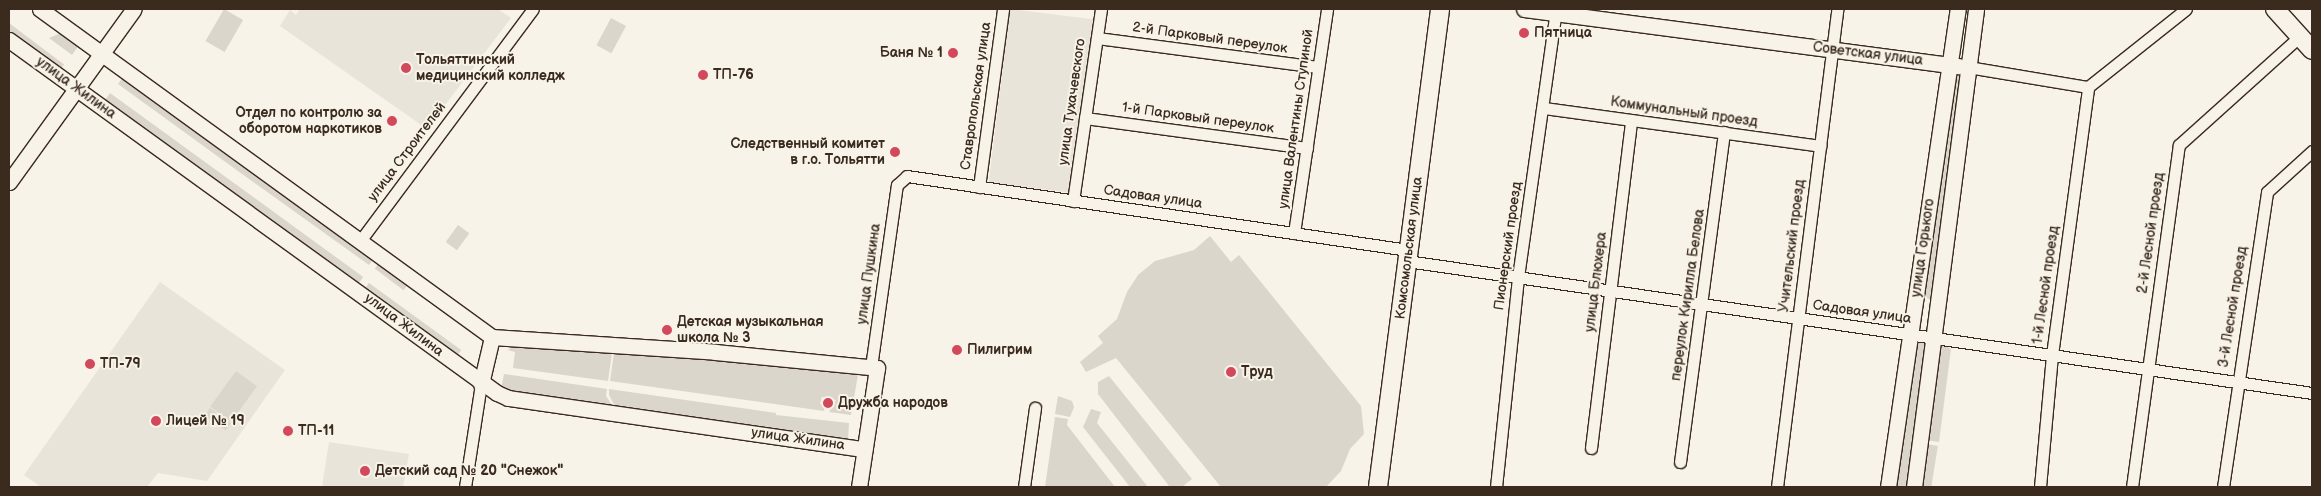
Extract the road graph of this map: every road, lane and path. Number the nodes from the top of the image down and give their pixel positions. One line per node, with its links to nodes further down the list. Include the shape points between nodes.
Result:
1 (40, 9): 20 (main road)
2 (134, 9): 20 (main road)
3 (533, 9): 38 (street, улица Строителей)
4 (1003, 9): 35 (street, Ставропольская улица)
5 (1101, 9): 16 (street, улица Тухачевского)
6 (1327, 9): 23 (street, улица Валентины Ступиной)
7 (1440, 9): 39 (main road, Комсомольская улица)
8 (1524, 9): 14 (main road, Советская улица)
9 (1837, 9): 18 (street, Учительский проезд)
10 (1958, 9): 21 (main road, улица Горького)
11 (1976, 9): 22 (main road, улица Горького)
12 (2186, 9): 24 (street)
13 (2275, 9): 15 (main road)
14 (1556, 11): 18 (main road, Советская улица); 26 (street, Пионерский проезд)
15 (2300, 36): 19 (main road); 49 (street, 2-й Лесной проезд, via 2179,144)
16 (1097, 38): 23 (street, 2-й Парковый переулок); 27 (street, улица Тухачевского)
17 (9, 40): 25 (main road, улица Жилина)
18 (1832, 50): 21 (main road, Советская улица); 30 (street, Учительский проезд)
19 (2312, 50)
20 (101, 53): 25 (main road); 38 (main road)
21 (1950, 65): 22 (main road, Советская улица); 44 (main road, улица Горького)
22 (1968, 67): 24 (street, Советская улица); 46 (main road, улица Горького)
23 (1318, 68): 31 (street, улица Валентины Ступиной)
24 (2088, 87): 47 (street, 1-й Лесной проезд)
25 (76, 88): 33 (main road); 51 (main road, улица Жилина, via 370,299)
26 (1544, 108): 28 (street, Коммунальный проезд); 40 (street, Пионерский проезд)
27 (1085, 118): 31 (street, 1-й Парковый переулок); 36 (street, улица Тухачевского)
28 (1631, 120): 29 (street, Коммунальный проезд); 41 (street, улица Блюхера)
29 (1724, 132): 30 (street, Коммунальный проезд); 42 (street, переулок Кирилла Белова)
30 (1820, 146): 43 (street, Учительский проезд)
31 (1307, 148): 37 (street, улица Валентины Ступиной)
32 (2312, 151): 50 (street, 3-й Лесной проезд, via 2267,192)
33 (9, 182)
34 (897, 186): 35 (street, Садовая улица, via 907,176); 48 (street, улица Пушкина)
35 (978, 187): 36 (street, Садовая улица)
36 (1073, 201): 37 (street, Садовая улица)
37 (1294, 233): 39 (street, Садовая улица)
38 (360, 241): 45 (main road)
39 (1407, 256): 40 (street, Садовая улица); 60 (main road, Комсомольская улица)
40 (1518, 277): 41 (street, Садовая улица); 61 (street, Пионерский проезд)
41 (1610, 291): 42 (street, Садовая улица); 54 (street, улица Блюхера)
42 (1703, 304): 43 (street, Садовая улица); 56 (street, переулок Кирилла Белова)
43 (1798, 318): 44 (street, Садовая улица); 62 (street, Учительский проезд)
44 (1911, 334): 46 (street, Садовая улица); 63 (main road, улица Горького)
45 (492, 337): 48 (main road); 51 (main road)
46 (1933, 338): 47 (street, Садовая улица); 64 (main road, улица Горького)
47 (2052, 355): 49 (street, Садовая улица); 65 (street, 1-й Лесной проезд)
48 (874, 367): 55 (main road)
49 (2147, 369): 50 (street, Садовая улица); 66 (street, 2-й Лесной проезд)
50 (2236, 382): 52 (street, Садовая улица); 67 (street, 3-й Лесной проезд)
51 (481, 384): 55 (main road, улица Жилина, via 508,398); 57 (street)
52 (2312, 393)
53 (1035, 408): 59 (street)
54 (1591, 448)
55 (864, 449): 58 (main road)
56 (1680, 462)
57 (465, 487)
58 (859, 487)
59 (1024, 487)
60 (1378, 487)
61 (1496, 487)
62 (1777, 487)
63 (1888, 487)
64 (1914, 487)
65 (2040, 487)
66 (2132, 487)
67 (2223, 487)

